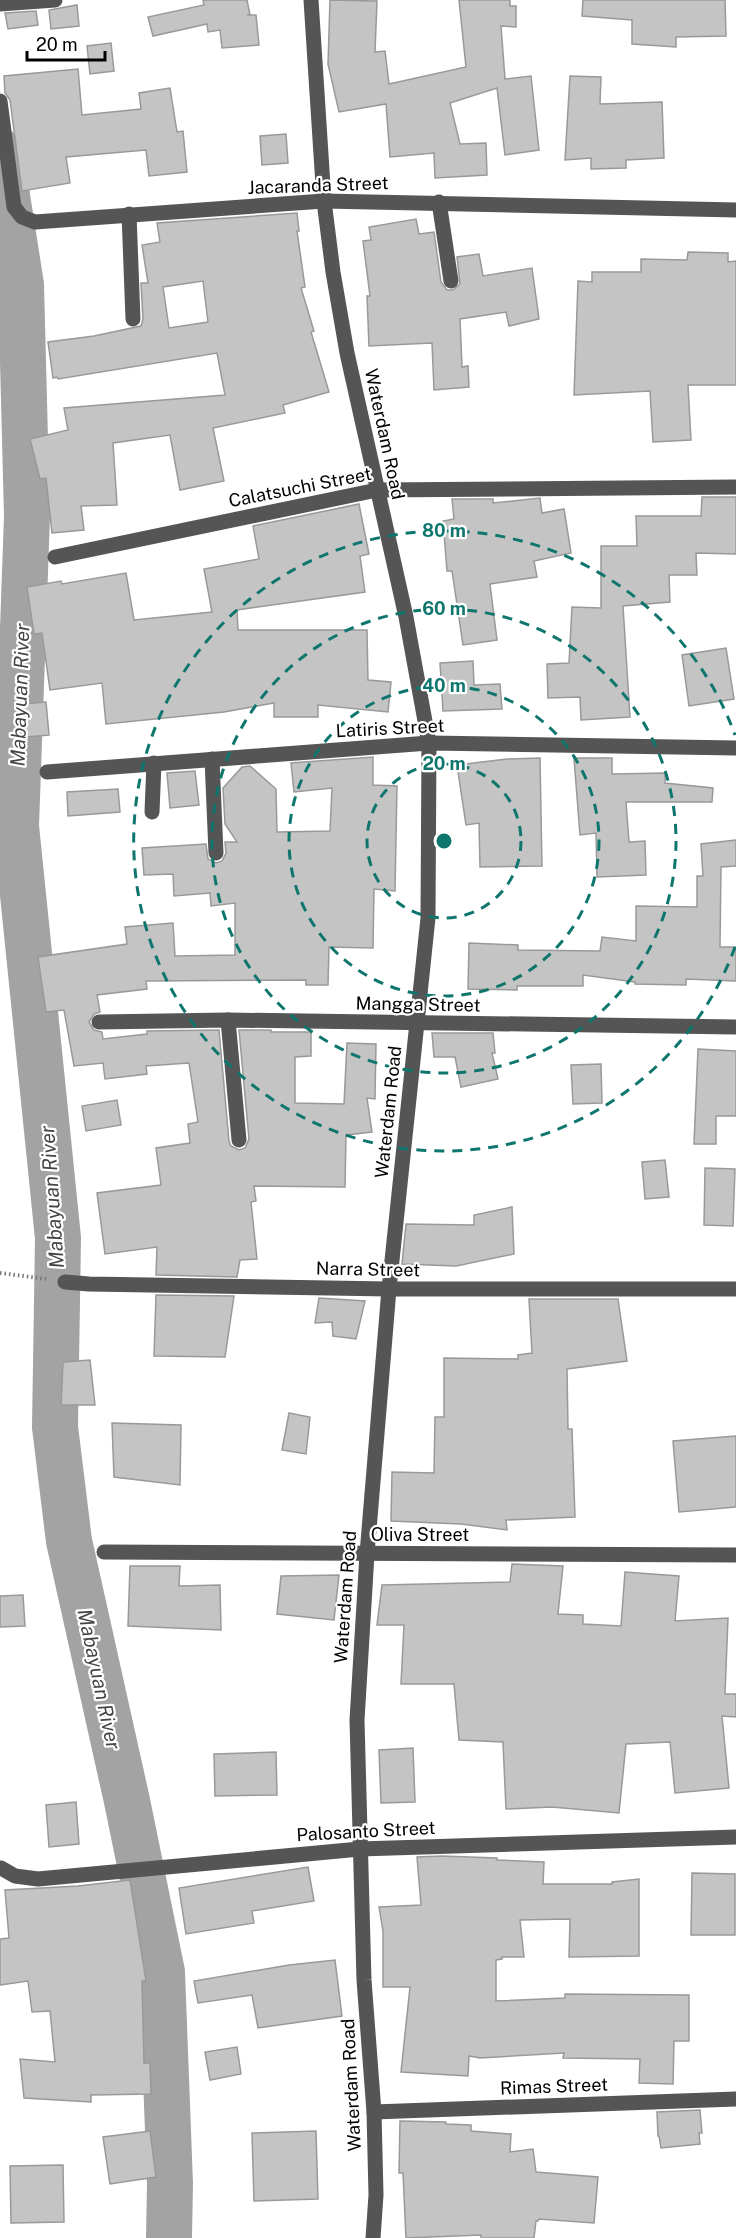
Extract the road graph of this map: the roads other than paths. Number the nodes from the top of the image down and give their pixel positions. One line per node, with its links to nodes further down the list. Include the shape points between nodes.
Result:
1 (55, 0): 3 (street)
2 (310, 0): 5 (street, Waterdam Road)
3 (0, 4)
4 (0, 101): 8 (street, Jacaranda Street, via 14,207 22,217 35,222)
5 (324, 201): 6 (street, Jacaranda Street); 8 (street, Jacaranda Street); 12 (street, Waterdam Road, via 347,353)
6 (439, 202): 7 (street, Jacaranda Street); 9 (street)
7 (736, 210)
8 (129, 214): 10 (street)
9 (451, 281)
10 (133, 319)
11 (736, 487): 12 (street, Calatsuchi Street)
12 (377, 490): 13 (street, Calatsuchi Street); 14 (street, Waterdam Road)
13 (55, 557)
14 (429, 743): 15 (street, Latiris Street); 16 (street, Latiris Street); 23 (street, Waterdam Road, via 428,918)
15 (736, 748)
16 (212, 759): 17 (street, Latiris Street); 20 (street)
17 (154, 763): 18 (street, Latiris Street); 19 (street)
18 (47, 772)
19 (152, 812)
20 (216, 854)
21 (228, 1020): 22 (street, Mangga Street); 23 (street, Mangga Street); 25 (street)
22 (99, 1022)
23 (417, 1024): 24 (street, Mangga Street); 27 (street, Waterdam Road)
24 (736, 1027)
25 (239, 1140)
26 (65, 1282): 27 (street, Narra Street)
27 (389, 1289): 28 (street, Narra Street); 30 (street, Waterdam Road)
28 (736, 1289)
29 (104, 1552): 30 (street, Oliva Street)
30 (367, 1554): 31 (street, Oliva Street); 33 (street, Waterdam Road, via 357,1720)
31 (736, 1555)
32 (736, 1838): 33 (street, Palosanto Street)
33 (360, 1849): 34 (street, Palosanto Street, via 38,1879 15,1876); 36 (street, Waterdam Road)
34 (2, 1868)
35 (736, 2099): 36 (street, Rimas Street)
36 (374, 2112): 37 (street, Waterdam Road)
37 (374, 2238)

